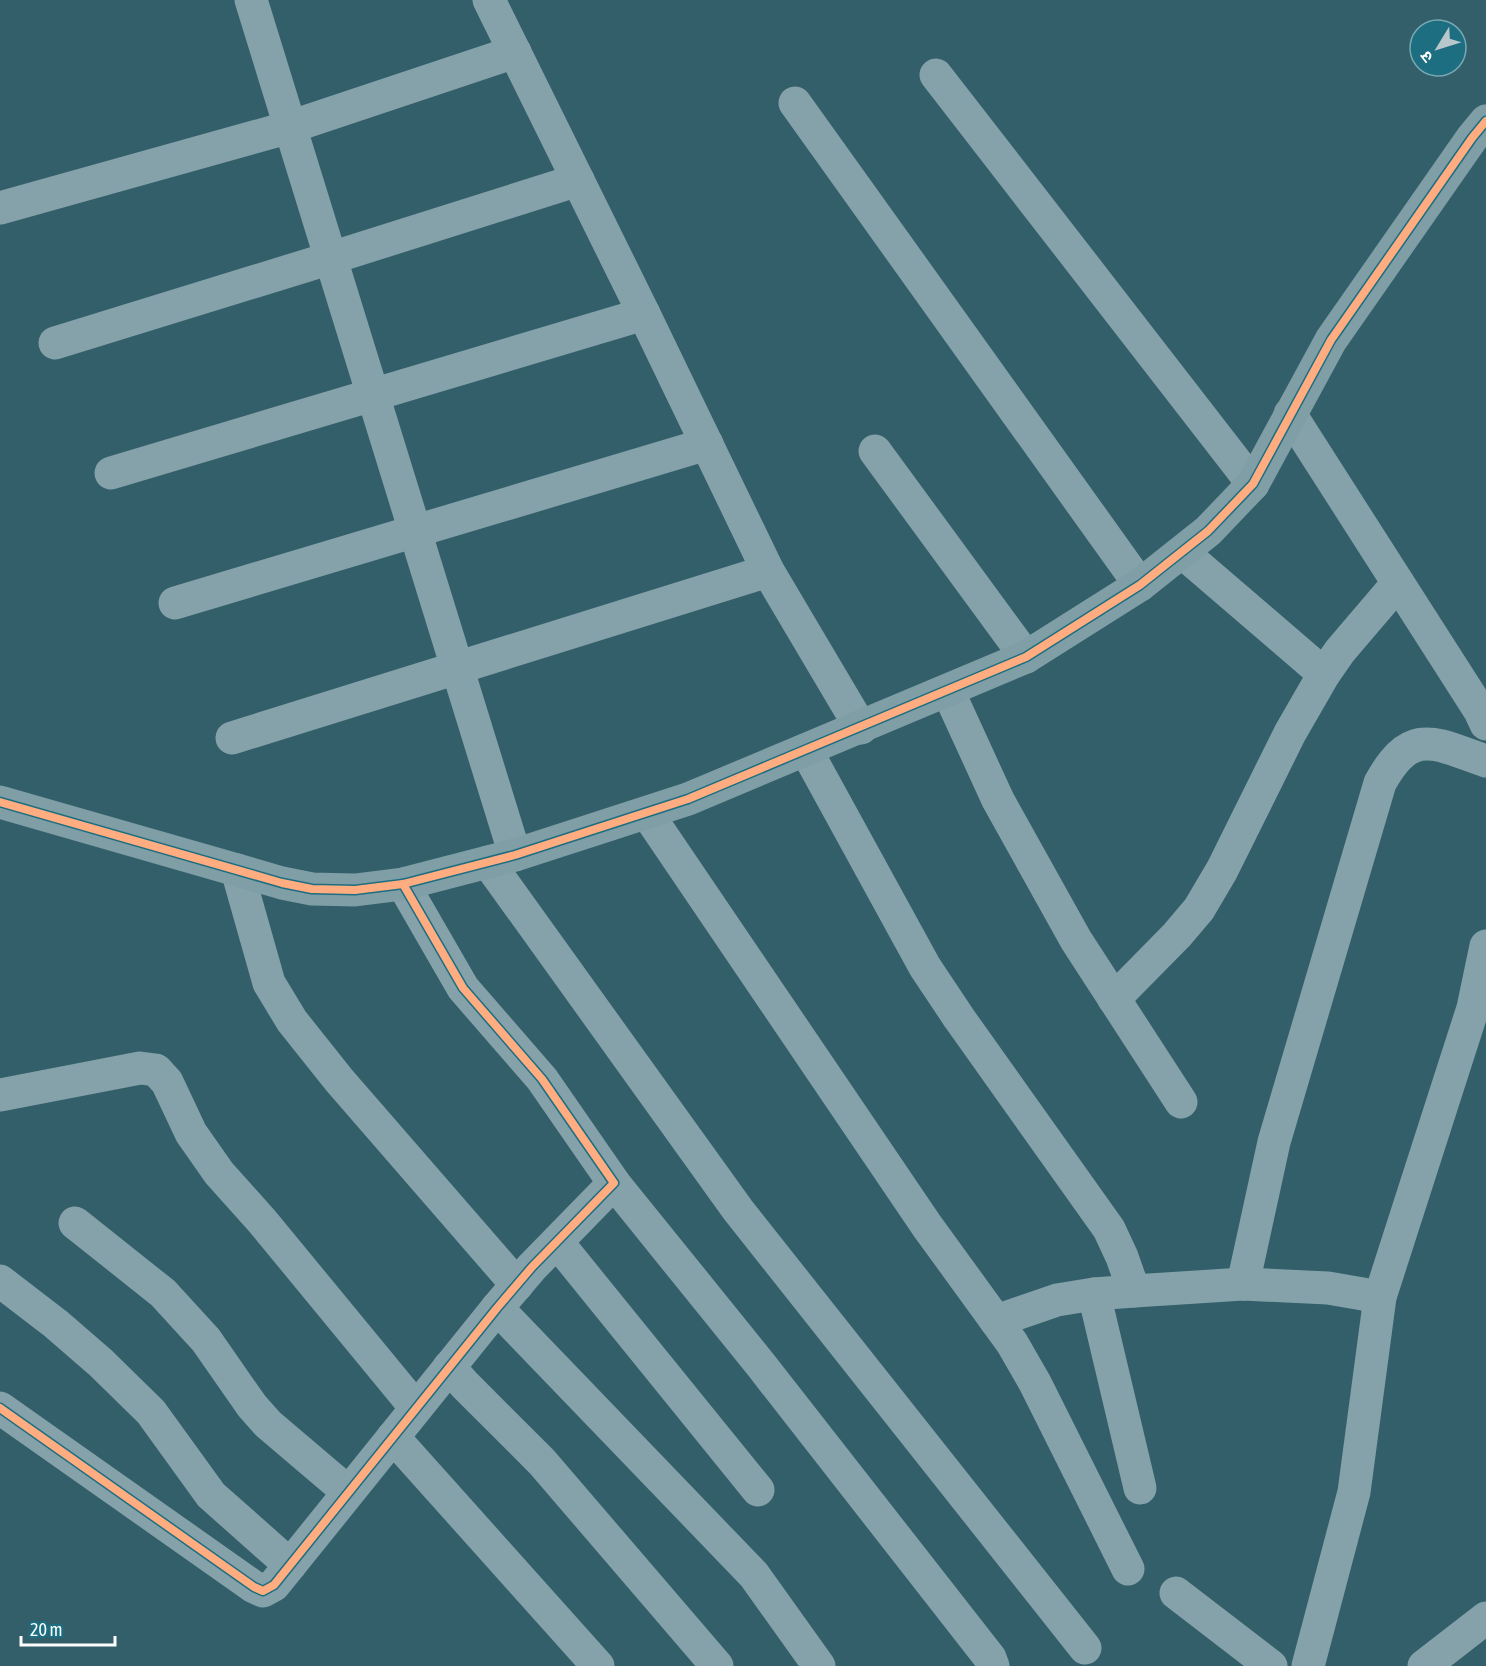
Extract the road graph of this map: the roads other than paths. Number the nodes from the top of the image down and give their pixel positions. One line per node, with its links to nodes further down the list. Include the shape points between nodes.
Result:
1 (251, 0): 7 (street)
2 (489, 0): 3 (street)
3 (514, 52): 7 (street); 8 (street)
4 (936, 75): 18 (street)
5 (795, 103): 23 (street)
6 (1486, 121): 14 (street, via 1331,340)
7 (290, 127): 9 (street); 10 (street)
8 (578, 180): 10 (street); 11 (street)
9 (0, 208)
10 (331, 258): 12 (street); 13 (street)
11 (644, 314): 13 (street); 15 (street)
12 (55, 343)
13 (372, 394): 17 (street); 19 (street)
14 (1290, 414): 18 (street); 22 (street)
15 (707, 444): 19 (street); 21 (street)
16 (875, 450): 25 (street)
17 (111, 473)
18 (1253, 484): 20 (street)
19 (415, 532): 24 (street); 26 (street)
20 (1182, 552): 23 (street); 27 (street)
21 (768, 572): 26 (street); 30 (street)
22 (1398, 583): 27 (street); 29 (street)
23 (1140, 585): 25 (street)
24 (175, 603)
25 (1014, 640): 28 (street)
26 (458, 669): 31 (street); 36 (street)
27 (1324, 674): 40 (street, via 1199,909)
28 (948, 691): 30 (street); 40 (street, via 998,800 1076,940)
29 (1486, 724)
30 (861, 728): 32 (street)
31 (232, 738)
32 (806, 750): 35 (street); 48 (street, via 924,966 1109,1229)
33 (1486, 761): 47 (street, via 1433,743 1413,746 1399,754 1380,783 1274,1142)
34 (0, 802): 37 (street)
35 (647, 813): 36 (street); 52 (street, via 927,1226)
36 (502, 858): 38 (street); 64 (street, via 738,1210)
37 (237, 870): 38 (street, via 312,889 355,890); 51 (street, via 269,982 292,1021)
38 (403, 884): 43 (street, via 463,988 542,1079)
39 (1486, 946): 50 (street, via 1473,1008)
40 (1114, 999): 42 (street)
41 (0, 1095): 55 (street, via 140,1068 156,1070 167,1082 191,1133 219,1173)
42 (1181, 1102)
43 (614, 1183): 45 (street); 68 (street, via 769,1374)
44 (75, 1223): 59 (street, via 163,1293 207,1340 268,1424)
45 (557, 1242): 51 (street); 58 (street)
46 (0, 1281): 60 (street, via 101,1363 151,1412 211,1494)
47 (1243, 1284): 48 (street); 50 (street, via 1329,1288)
48 (1134, 1291): 49 (street)
49 (1094, 1294): 52 (street, via 1057,1300); 57 (street)
50 (1372, 1296): 70 (street, via 1354,1492)
51 (507, 1297): 53 (street); 67 (street, via 754,1575)
52 (996, 1321): 61 (street, via 1035,1383)
53 (449, 1367): 55 (street); 66 (street, via 542,1462)
54 (0, 1408): 60 (street, via 254,1587 263,1590 274,1585)
55 (416, 1408): 56 (street)
56 (393, 1437): 59 (street); 65 (street)
57 (1140, 1488)
58 (758, 1490)
59 (348, 1492): 60 (street)
60 (290, 1564)
61 (1128, 1569)
62 (1176, 1593): 69 (street)
63 (1486, 1618): 71 (street)
64 (1085, 1648)
65 (598, 1666)
66 (717, 1666)
67 (819, 1666)
68 (993, 1666)
69 (1271, 1666)
70 (1308, 1666)
71 (1424, 1666)

